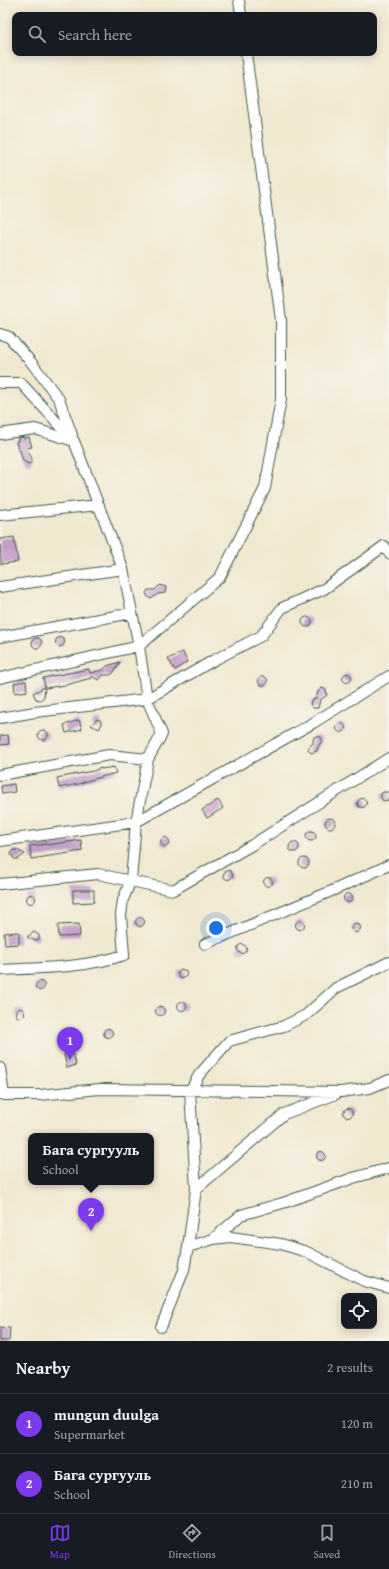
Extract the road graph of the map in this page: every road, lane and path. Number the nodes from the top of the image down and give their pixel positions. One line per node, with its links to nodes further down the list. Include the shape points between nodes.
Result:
1 (239, 0): 2 (street)
2 (241, 12)
3 (246, 56): 15 (street, via 282,320 282,400 265,488 220,577)
4 (0, 334): 7 (street, via 14,342 59,399)
5 (0, 383): 7 (street, via 21,383)
6 (0, 434): 7 (street, via 35,429)
7 (74, 441): 8 (street)
8 (99, 505): 9 (street); 11 (street)
9 (0, 516)
10 (387, 548): 18 (street, via 324,589 282,608 262,636 214,660)
11 (123, 569): 12 (street); 13 (street)
12 (0, 588)
13 (132, 613): 14 (street); 15 (street)
14 (0, 637)
15 (139, 646): 17 (street); 18 (street)
16 (389, 676): 23 (street, via 313,723)
17 (0, 678)
18 (147, 699): 19 (street); 21 (street, via 162,734)
19 (0, 718)
20 (389, 758): 26 (street, via 252,845 173,890)
21 (148, 760): 22 (street, via 108,755); 23 (street)
22 (0, 775)
23 (136, 822): 24 (street); 26 (street)
24 (0, 841)
25 (389, 865): 28 (street)
26 (131, 880): 27 (street, via 98,874); 30 (street, via 123,900 121,915 124,955 107,960 46,968)
27 (0, 884)
28 (205, 944)
29 (389, 962): 33 (street, via 336,988 306,1015 284,1026 229,1041 209,1063)
30 (0, 970)
31 (0, 1068): 35 (street)
32 (389, 1080): 34 (street, via 370,1088)
33 (190, 1091): 34 (street); 35 (street, via 98,1089 40,1095); 37 (street)
34 (340, 1092): 37 (street, via 284,1114)
35 (2, 1095)
36 (389, 1168): 38 (street, via 241,1215)
37 (196, 1189): 39 (street)
38 (213, 1239): 39 (street); 40 (street, via 231,1237 281,1244 307,1252 364,1281)
39 (188, 1247): 41 (street, via 184,1270)
40 (389, 1288)
41 (161, 1327)

